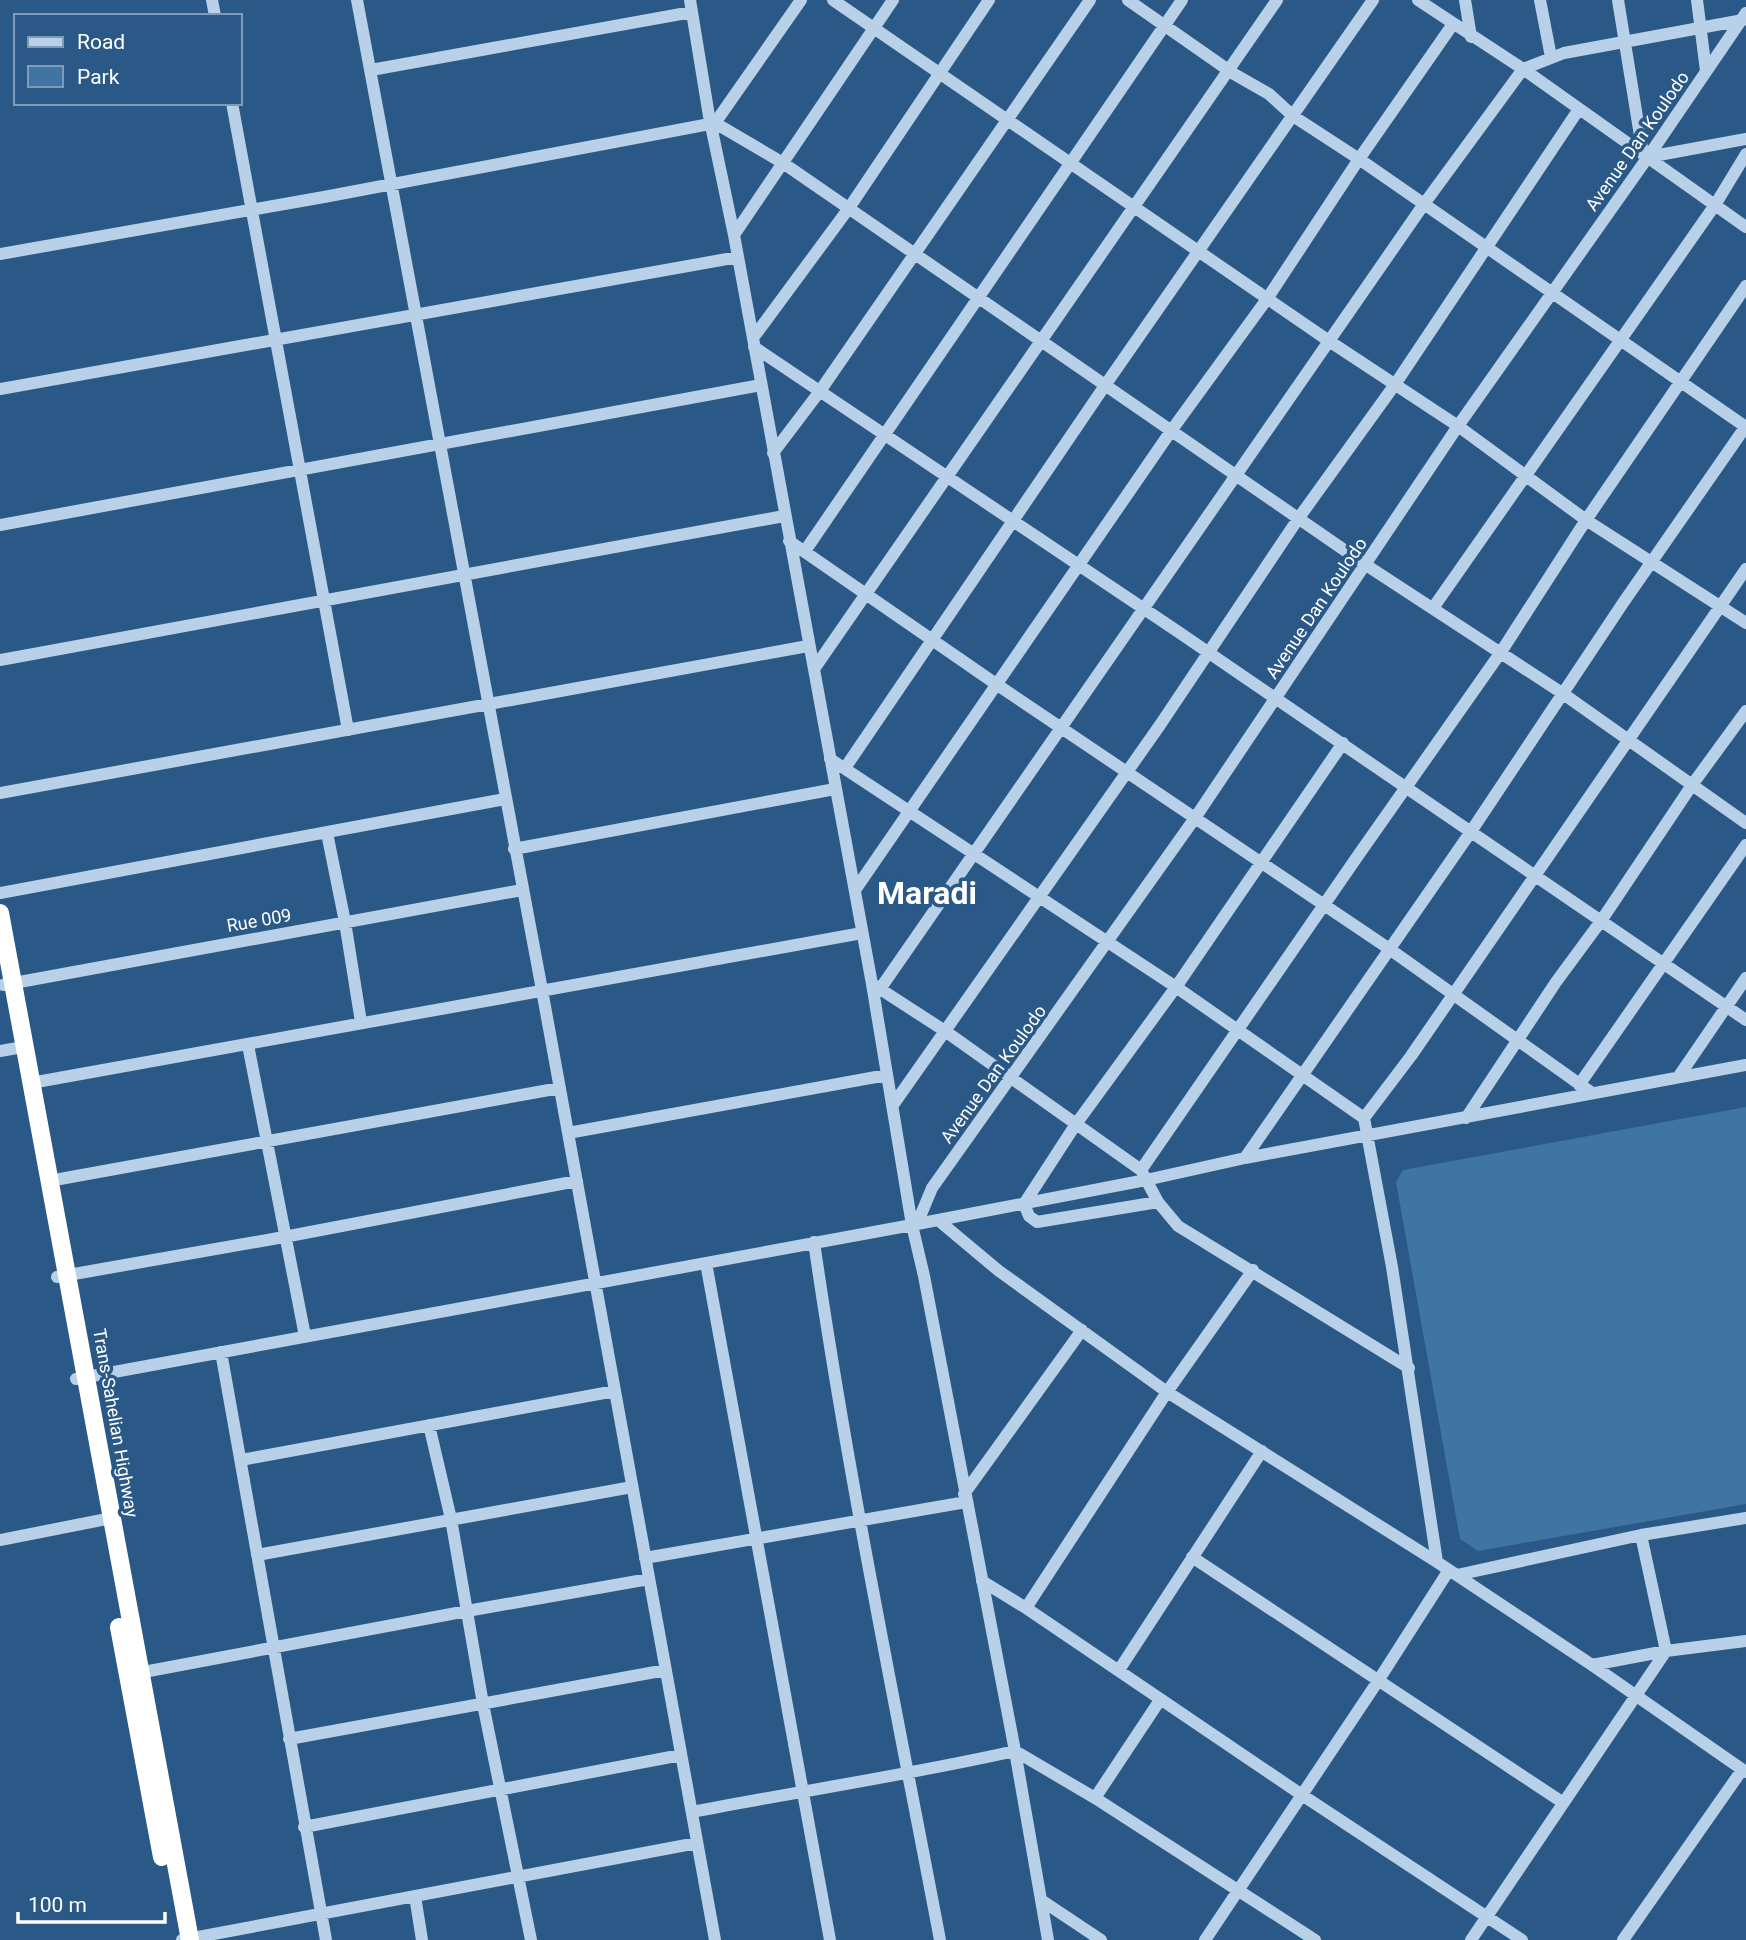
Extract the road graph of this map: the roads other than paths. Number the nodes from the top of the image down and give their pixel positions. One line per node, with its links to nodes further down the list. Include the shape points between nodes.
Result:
1 (357, 0): 27 (street)
2 (801, 0): 34 (street)
3 (833, 0): 20 (street)
4 (893, 0): 20 (street)
5 (989, 0): 29 (street)
6 (1090, 0): 33 (street)
7 (1128, 0): 18 (street)
8 (1182, 0): 18 (street)
9 (1278, 0): 25 (street)
10 (1373, 0): 32 (street)
11 (1418, 0): 19 (street)
12 (1465, 0): 22 (street)
13 (1540, 0): 24 (street)
14 (1618, 0): 23 (street)
15 (1697, 0): 21 (street)
16 (691, 6): 27 (street); 34 (street)
17 (1744, 18): 21 (street); 28 (street, Avenue Dan Koulodo)
18 (1165, 24): 25 (street); 40 (street)
19 (1453, 24): 22 (street); 38 (street)
20 (875, 27): 29 (street); 39 (street)
21 (1701, 27): 23 (street); 28 (street)
22 (1471, 37): 26 (street)
23 (1626, 42): 24 (street); 37 (street)
24 (1551, 57): 26 (street)
25 (1228, 69): 32 (street, via 1269,94); 46 (street)
26 (1523, 69): 31 (street); 42 (street)
27 (371, 70): 41 (street)
28 (1706, 71): 37 (street, Avenue Dan Koulodo)
29 (940, 72): 33 (street); 44 (street)
30 (232, 105): 45 (street)
31 (1579, 109): 37 (street); 49 (street)
32 (1293, 116): 38 (street); 50 (street)
33 (1007, 120): 40 (street); 52 (street)
34 (713, 124): 39 (street); 41 (street); 48 (street)
35 (1746, 139): 37 (street)
36 (1746, 154): 43 (street)
37 (1646, 155): 43 (street); 55 (street, Avenue Dan Koulodo)
38 (1359, 159): 42 (street); 57 (street)
39 (783, 163): 44 (street); 48 (street)
40 (1069, 163): 46 (street); 56 (street)
41 (392, 184): 45 (street); 58 (street)
42 (1424, 204): 49 (street); 62 (street)
43 (1715, 205): 47 (street); 60 (street)
44 (849, 208): 52 (street); 63 (street)
45 (252, 209): 51 (street); 59 (street)
46 (1135, 209): 50 (street); 61 (street)
47 (1746, 227)
48 (734, 235): 53 (street)
49 (1488, 248): 55 (street); 65 (street)
50 (1199, 251): 57 (street); 66 (street)
51 (0, 254)
52 (915, 255): 56 (street); 69 (street)
53 (738, 257): 58 (street); 63 (street)
54 (1746, 286): 64 (street)
55 (1552, 293): 60 (street); 70 (street, Avenue Dan Koulodo)
56 (979, 297): 61 (street); 73 (street)
57 (1267, 299): 62 (street); 72 (street)
58 (417, 315): 59 (street); 74 (street)
59 (276, 340): 68 (street); 76 (street)
60 (1621, 340): 64 (street); 79 (street)
61 (1043, 341): 66 (street); 78 (street)
62 (1328, 341): 65 (street); 77 (street)
63 (753, 342): 67 (street); 69 (street)
64 (1681, 381): 71 (street); 82 (street)
65 (1396, 383): 70 (street); 81 (street)
66 (1105, 384): 72 (street); 83 (street)
67 (761, 385): 74 (street); 75 (street)
68 (0, 389)
69 (820, 391): 73 (street); 75 (street)
70 (1458, 426): 79 (street); 88 (street, Avenue Dan Koulodo)
71 (1746, 426): 87 (street)
72 (1171, 431): 77 (street); 89 (street)
73 (884, 434): 78 (street); 86 (street)
74 (440, 444): 76 (street); 91 (street)
75 (773, 453): 80 (street)
76 (299, 470): 84 (street); 93 (street)
77 (1235, 475): 81 (street); 96 (street)
78 (949, 476): 83 (street); 92 (street)
79 (1525, 476): 82 (street); 94 (street)
80 (784, 516): 85 (street); 91 (street)
81 (1298, 519): 88 (street); 100 (street)
82 (1586, 520): 87 (street); 101 (street)
83 (1014, 522): 89 (street); 98 (street)
84 (0, 525)
85 (789, 541): 86 (street); 99 (street)
86 (804, 551): 92 (street)
87 (1651, 562): 95 (street); 105 (street)
88 (1366, 565): 94 (street); 106 (street, Avenue Dan Koulodo)
89 (1079, 567): 96 (street); 104 (street)
90 (1746, 569): 95 (street)
91 (464, 576): 93 (street); 107 (street)
92 (866, 595): 98 (street); 103 (street)
93 (323, 601): 102 (street); 110 (street)
94 (1433, 608): 101 (street)
95 (1721, 608): 97 (street); 111 (street)
96 (1144, 609): 100 (street); 109 (street)
97 (1746, 623)
98 (932, 640): 104 (street); 114 (street)
99 (808, 646): 103 (street); 107 (street)
100 (1208, 652): 106 (street); 115 (street)
101 (1501, 652): 105 (street); 117 (street)
102 (0, 660)
103 (814, 669): 113 (street)
104 (996, 684): 109 (street); 121 (street)
105 (1562, 693): 111 (street); 125 (street)
106 (1276, 698): 112 (street); 122 (street, Avenue Dan Koulodo)
107 (489, 705): 110 (street); 120 (street)
108 (1746, 711): 116 (street)
109 (1061, 728): 115 (street); 128 (street)
110 (348, 730): 119 (street)
111 (1630, 741): 116 (street); 130 (street)
112 (1343, 743): 117 (street); 129 (street)
113 (830, 759): 114 (street); 118 (street)
114 (845, 768): 121 (street)
115 (1127, 771): 122 (street); 134 (street)
116 (1692, 785): 123 (street); 137 (street)
117 (1406, 788): 125 (street); 135 (street)
118 (835, 789): 127 (street); 131 (street)
119 (0, 793)
120 (505, 799): 124 (street); 127 (street)
121 (908, 811): 128 (street); 131 (street)
122 (1195, 818): 129 (street); 140 (street, Avenue Dan Koulodo)
123 (1746, 823)
124 (327, 833): 133 (street); 138 (street)
125 (1470, 833): 130 (street); 141 (street)
126 (1746, 845): 142 (street)
127 (514, 849): 132 (street)
128 (974, 855): 134 (street); 145 (street)
129 (1261, 863): 135 (street); 146 (street)
130 (1535, 876): 137 (street); 148 (street)
131 (855, 890): 139 (street)
132 (522, 891): 138 (street, Rue 009); 147 (street)
133 (0, 893)
134 (1040, 896): 140 (street); 152 (street)
135 (1324, 904): 141 (street); 153 (street)
136 (0, 913): 144 (highway, Trans-Sahelian Highway)
137 (1601, 921): 142 (street); 154 (street)
138 (345, 922): 144 (street, Rue 009); 151 (street)
139 (862, 933): 145 (street); 147 (street)
140 (1108, 942): 146 (street); 161 (street, Avenue Dan Koulodo)
141 (1388, 948): 148 (street); 158 (street)
142 (1663, 965): 149 (street); 163 (street)
143 (1746, 978): 149 (street)
144 (5, 979): 156 (highway, Trans-Sahelian Highway)
145 (876, 987): 152 (street); 159 (street)
146 (1176, 987): 153 (street); 169 (street)
147 (542, 990): 151 (street); 164 (street)
148 (1453, 995): 154 (street); 167 (street)
149 (1726, 1006): 150 (street); 160 (street)
150 (1746, 1020)
151 (361, 1022): 155 (street)
152 (945, 1031): 161 (street); 166 (street)
153 (1238, 1031): 158 (street); 174 (street)
154 (1516, 1041): 163 (street); 168 (street)
155 (248, 1045): 162 (street); 172 (street)
156 (13, 1049): 162 (highway, Trans-Sahelian Highway); 185 (highway, Trans-Sahelian Highway)
157 (1746, 1065): 160 (street)
158 (1301, 1074): 167 (street); 173 (street)
159 (887, 1075): 166 (street); 170 (street)
160 (1679, 1076): 165 (street)
161 (1012, 1078): 169 (street); 180 (street, Avenue Dan Koulodo, via 932,1188)
162 (31, 1083): 175 (highway, Trans-Sahelian Highway)
163 (1579, 1084): 165 (street)
164 (560, 1088): 170 (street); 172 (street)
165 (1592, 1093): 168 (street)
166 (893, 1105): 180 (street)
167 (1364, 1118): 171 (street)
168 (1466, 1118): 171 (street)
169 (1076, 1124): 174 (street); 178 (street)
170 (568, 1133): 176 (street)
171 (1369, 1135): 173 (street); 190 (street)
172 (266, 1142): 175 (street); 181 (street)
173 (1245, 1157): 174 (street)
174 (1143, 1175): 177 (street); 178 (street)
175 (49, 1181): 185 (highway, Trans-Sahelian Highway)
176 (577, 1181): 181 (street); 186 (street)
177 (1158, 1202): 178 (street, via 1037,1222); 184 (street, via 1178,1226)
178 (1024, 1204): 179 (street)
179 (938, 1220): 180 (street); 187 (street)
180 (914, 1225): 182 (street); 198 (street)
181 (284, 1237): 185 (street); 188 (street)
182 (814, 1242): 183 (street); 202 (street)
183 (706, 1263): 186 (street); 204 (street)
184 (1253, 1270): 190 (street); 193 (street)
185 (62, 1276): 191 (highway, Trans-Sahelian Highway)
186 (595, 1283): 188 (street); 192 (street)
187 (1082, 1330): 193 (street); 198 (street)
188 (305, 1336): 189 (street)
189 (221, 1352): 191 (street); 196 (street)
190 (1409, 1368): 209 (street)
191 (81, 1378): 200 (highway, Trans-Sahelian Highway)
192 (615, 1391): 194 (street); 197 (street)
193 (1167, 1392): 195 (street); 213 (street)
194 (429, 1425): 196 (street); 201 (street)
195 (1262, 1451): 207 (street); 209 (street)
196 (241, 1460): 206 (street)
197 (632, 1487): 201 (street); 208 (street)
198 (965, 1498): 202 (street); 212 (street)
199 (1746, 1518): 203 (street)
200 (106, 1519): 205 (street); 221 (highway, Trans-Sahelian Highway)
201 (451, 1519): 206 (street); 214 (street)
202 (859, 1522): 204 (street); 230 (street)
203 (1641, 1535): 210 (street); 217 (street)
204 (757, 1539): 208 (street); 232 (street)
205 (0, 1540)
206 (257, 1555): 216 (street)
207 (1192, 1557): 220 (street); 222 (street)
208 (645, 1558): 211 (street)
209 (1437, 1562): 210 (street)
210 (1453, 1573): 218 (street); 222 (street)
211 (649, 1579): 214 (street); 219 (street)
212 (982, 1581): 213 (street); 227 (street)
213 (1026, 1608): 220 (street)
214 (467, 1611): 216 (street); 225 (street)
215 (1746, 1641): 217 (street)
216 (274, 1648): 221 (street); 226 (street)
217 (1666, 1651): 218 (street); 223 (street)
218 (1592, 1665): 223 (street)
219 (666, 1670): 225 (street); 228 (street)
220 (1119, 1671): 224 (street)
221 (134, 1674): 245 (highway, Trans-Sahelian Highway)
222 (1378, 1681): 233 (street); 235 (street)
223 (1636, 1695): 229 (street); 235 (street)
224 (1160, 1700): 233 (street); 234 (street)
225 (483, 1704): 226 (street); 231 (street)
226 (289, 1739): 237 (street)
227 (1015, 1751): 230 (street); 234 (street); 242 (street)
228 (681, 1755): 231 (street); 236 (street)
229 (1744, 1771): 258 (street)
230 (907, 1775): 232 (street); 251 (street)
231 (501, 1791): 237 (street); 239 (street)
232 (803, 1791): 236 (street); 250 (street)
233 (1302, 1796): 240 (street); 244 (street)
234 (1095, 1798): 240 (street)
235 (1562, 1802): 244 (street)
236 (691, 1812): 238 (street)
237 (304, 1827): 243 (street)
238 (697, 1843): 239 (street); 249 (street)
239 (519, 1877): 241 (street); 248 (street)
240 (1239, 1891): 254 (street); 255 (street)
241 (415, 1896): 243 (street); 247 (street)
242 (1041, 1900): 252 (street); 253 (street)
243 (321, 1913): 245 (street); 246 (street)
244 (1486, 1917): 256 (street); 257 (street)
245 (185, 1940)
246 (326, 1940)
247 (422, 1940)
248 (531, 1940)
249 (715, 1940)
250 (830, 1940)
251 (940, 1940)
252 (1048, 1940)
253 (1101, 1940)
254 (1205, 1940)
255 (1315, 1940)
256 (1471, 1940)
257 (1522, 1940)
258 (1623, 1940)

